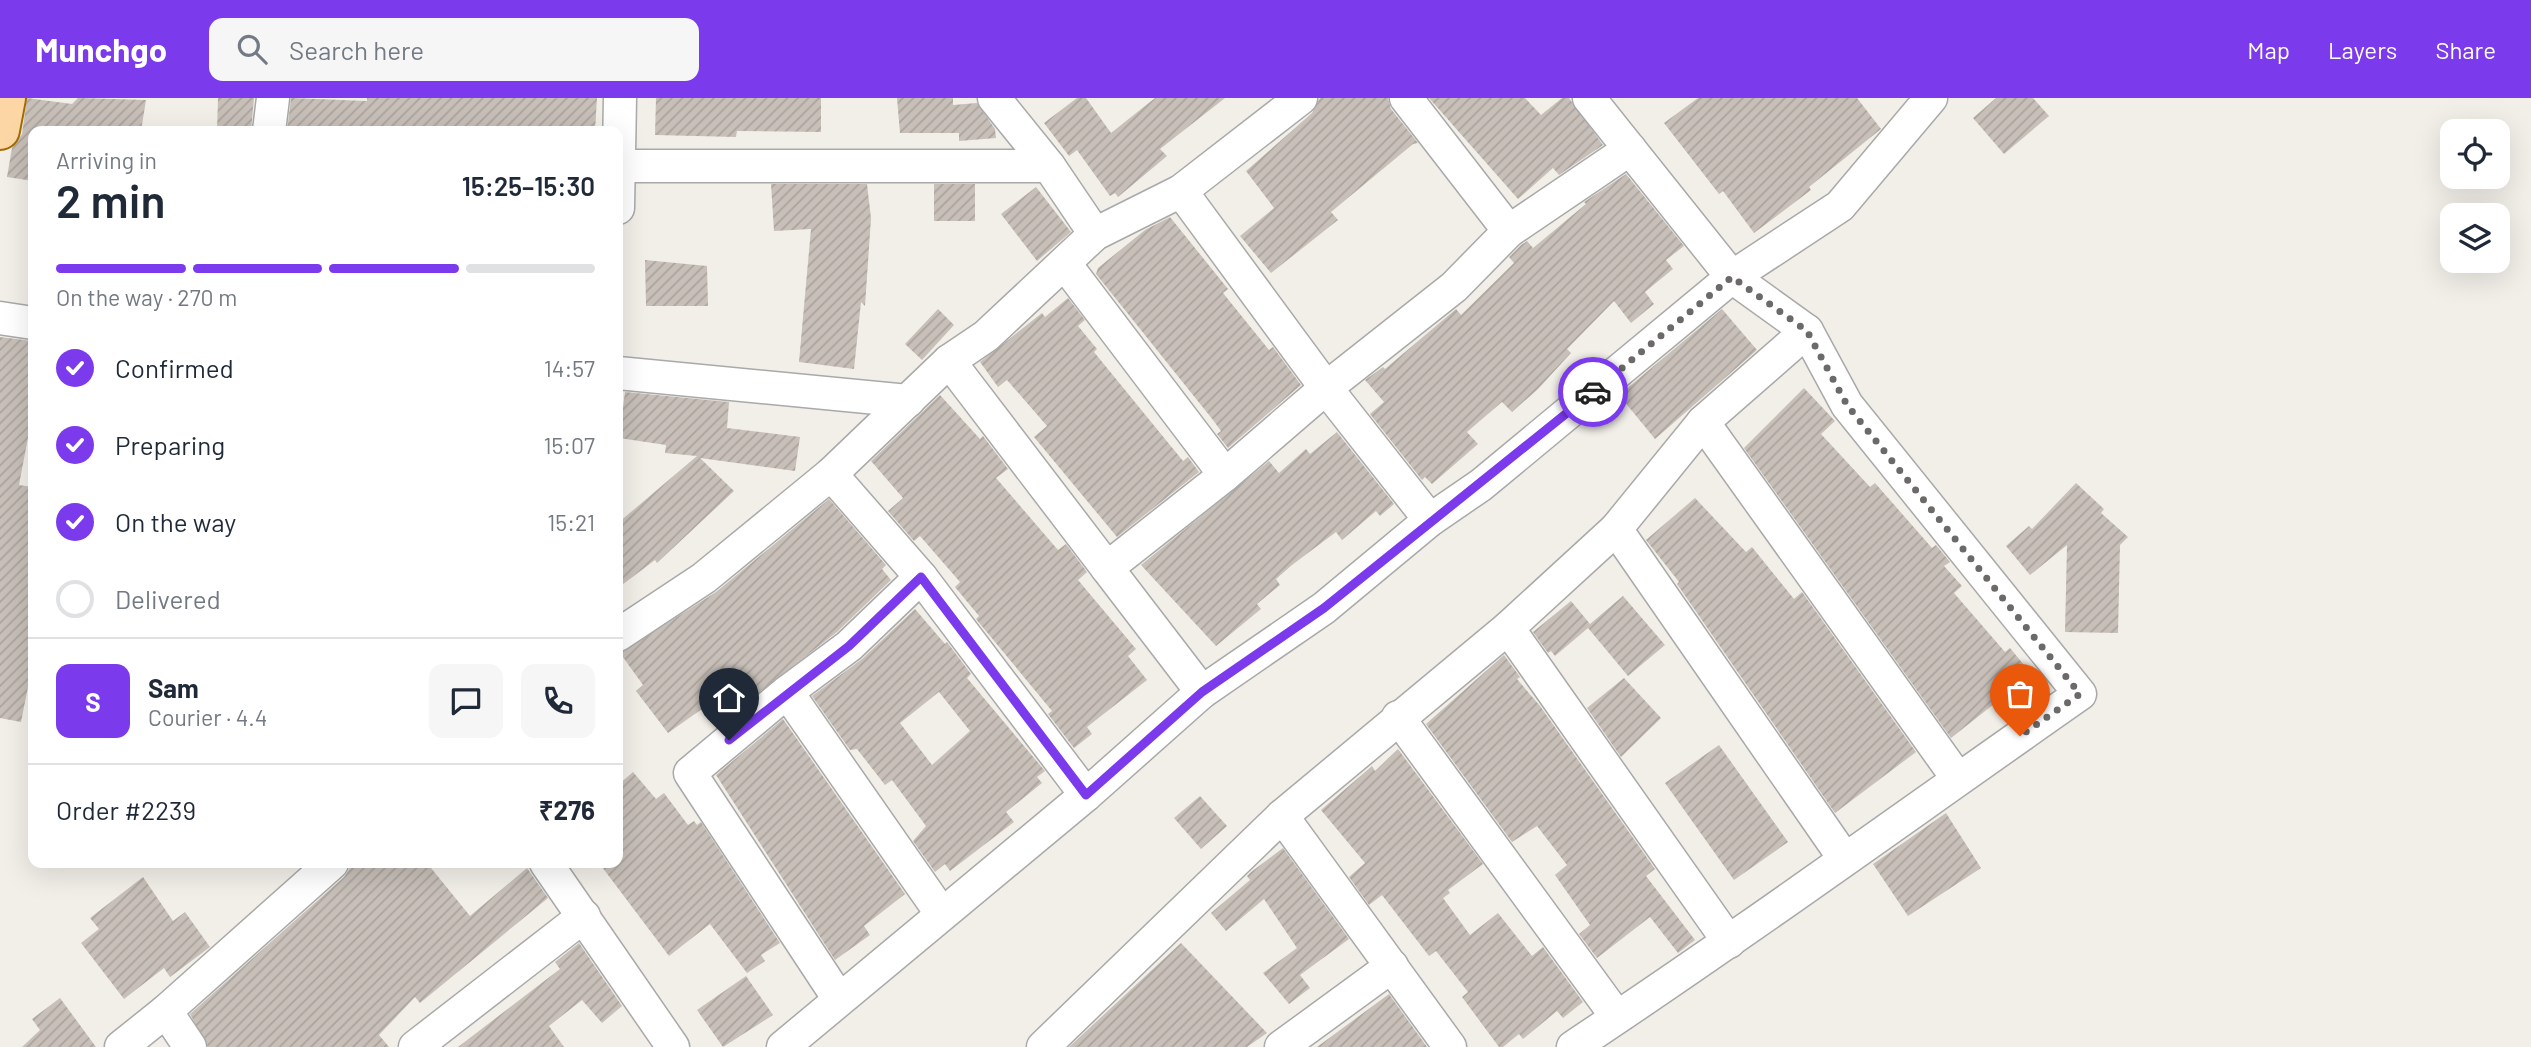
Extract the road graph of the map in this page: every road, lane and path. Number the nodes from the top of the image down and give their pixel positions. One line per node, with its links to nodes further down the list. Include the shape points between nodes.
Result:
1 (273, 98): 8 (street)
2 (620, 98): 9 (street)
3 (993, 98): 12 (street)
4 (1301, 98): 13 (street)
5 (1406, 98): 14 (street)
6 (1589, 98): 10 (street)
7 (1931, 98): 17 (street, via 1840,206)
8 (270, 126)
9 (620, 126)
10 (1630, 149): 14 (street); 17 (street)
11 (623, 166): 12 (street)
12 (1048, 166): 15 (street)
13 (1181, 191): 15 (street); 23 (street)
14 (1509, 231): 23 (street, via 1454,287)
15 (1095, 234): 16 (street)
16 (1065, 264): 21 (street, via 986,336); 27 (street)
17 (1732, 277): 20 (street); 28 (street, via 1481,485)
18 (0, 318): 19 (street)
19 (28, 322)
20 (1807, 331): 25 (street); 37 (street, via 1847,405 2080,694)
21 (949, 361): 24 (street); 30 (street)
22 (623, 373): 24 (street)
23 (1325, 388): 27 (street); 28 (street)
24 (908, 401): 26 (street)
25 (1703, 422): 29 (street); 37 (street)
26 (831, 474): 31 (street); 33 (street, via 704,578)
27 (1225, 475): 30 (street)
28 (1430, 520): 35 (street, via 1324,608)
29 (1616, 528): 32 (street); 40 (street)
30 (1107, 568): 35 (street)
31 (921, 577): 34 (street, via 849,646); 38 (street)
32 (1508, 628): 36 (street); 45 (street)
33 (623, 632)
34 (787, 692): 43 (street); 47 (street, via 690,773)
35 (1202, 692): 38 (street)
36 (1398, 717): 39 (street); 49 (street)
37 (1958, 779): 40 (street)
38 (1086, 795): 43 (street)
39 (1282, 816): 46 (street); 55 (street)
40 (1844, 858): 45 (street)
41 (326, 868): 48 (street)
42 (550, 868): 44 (street)
43 (941, 913): 47 (street)
44 (584, 916): 52 (street); 53 (street)
45 (1730, 942): 49 (street)
46 (1392, 966): 56 (street); 57 (street)
47 (839, 999): 54 (street)
48 (166, 1012): 50 (street); 51 (street)
49 (1618, 1017): 58 (street)
50 (121, 1047)
51 (190, 1047)
52 (415, 1047)
53 (673, 1047)
54 (783, 1047)
55 (1043, 1047)
56 (1281, 1047)
57 (1450, 1047)
58 (1573, 1047)

